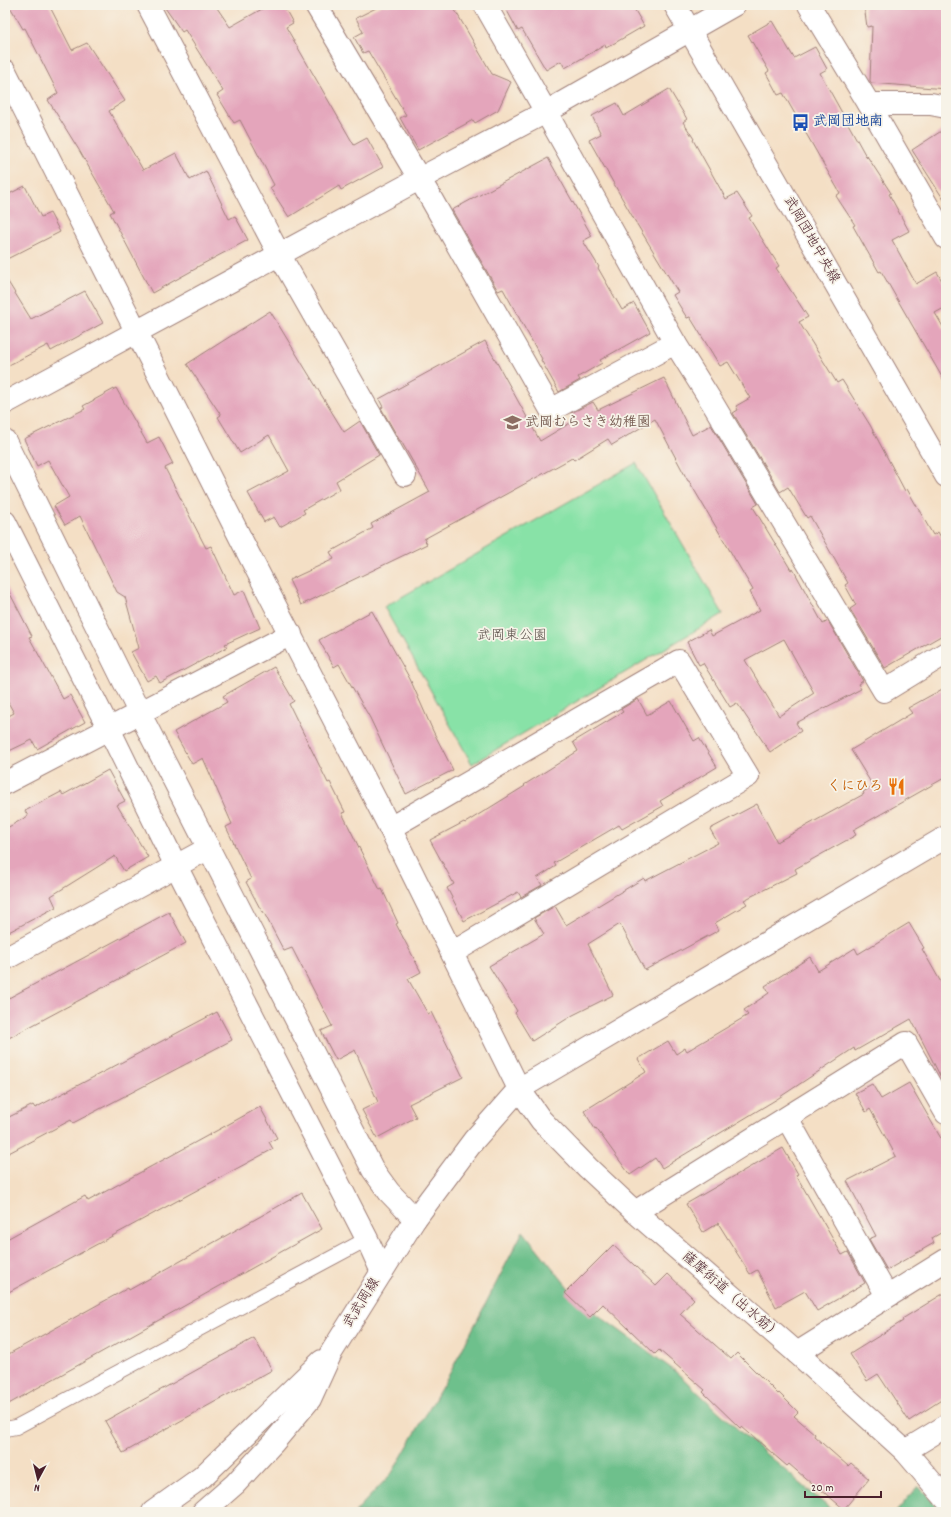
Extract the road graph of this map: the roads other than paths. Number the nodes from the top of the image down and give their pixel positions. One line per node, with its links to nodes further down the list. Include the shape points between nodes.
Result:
1 (148, 5): 14 (street)
2 (316, 5): 12 (street)
3 (485, 5): 11 (street)
4 (675, 5): 7 (street, 武岡団地中央線)
5 (734, 5): 7 (street)
6 (809, 5): 9 (street)
7 (690, 31): 11 (street); 20 (street, 武岡団地中央線)
8 (5, 71): 15 (street, 薩摩街道（出水筋）)
9 (869, 104): 10 (street, via 931,104); 13 (street)
10 (946, 107)
11 (546, 112): 12 (street); 16 (street)
12 (419, 179): 14 (street); 16 (street, via 551,410)
13 (946, 238)
14 (279, 254): 15 (street); 19 (street)
15 (137, 331): 17 (street); 22 (street, 薩摩街道（出水筋）)
16 (675, 343): 23 (street, via 884,691)
17 (5, 403)
18 (5, 441): 24 (street)
19 (405, 475)
20 (946, 476)
21 (5, 522): 25 (street)
22 (290, 634): 24 (street); 27 (street, 薩摩街道（出水筋）)
23 (946, 653)
24 (139, 712): 25 (street); 29 (street)
25 (109, 728): 26 (street); 30 (street)
26 (5, 783)
27 (390, 828): 31 (street, 薩摩街道（出水筋）); 31 (street, via 679,661 748,776)
28 (946, 836): 33 (street, 武武岡線)
29 (209, 848): 30 (street); 37 (street, via 373,1170 389,1192)
30 (176, 866): 32 (street); 38 (street)
31 (452, 953): 33 (street, 薩摩街道（出水筋）)
32 (5, 959)
33 (519, 1089): 36 (street, 薩摩街道（出水筋）, via 541,1120); 37 (street, 武武岡線, via 474,1140)
34 (946, 1113): 35 (street, via 906,1043)
35 (787, 1118): 36 (street); 41 (street)
36 (635, 1212): 43 (street, 薩摩街道（出水筋）)
37 (415, 1219): 40 (street, 武武岡線)
38 (367, 1239): 40 (street); 45 (lane, via 16,1427)
39 (946, 1260): 41 (street)
40 (382, 1272): 42 (street, 武武岡線)
41 (887, 1296): 43 (street)
42 (331, 1353): 48 (street, via 202,1477); 49 (street, 武武岡線, via 310,1400 235,1484)
43 (797, 1353): 46 (street, 薩摩街道（出水筋）)
44 (946, 1426): 46 (street)
45 (5, 1429)
46 (905, 1451): 47 (street, 薩摩街道（出水筋）)
47 (946, 1499)
48 (153, 1512)
49 (203, 1512)

